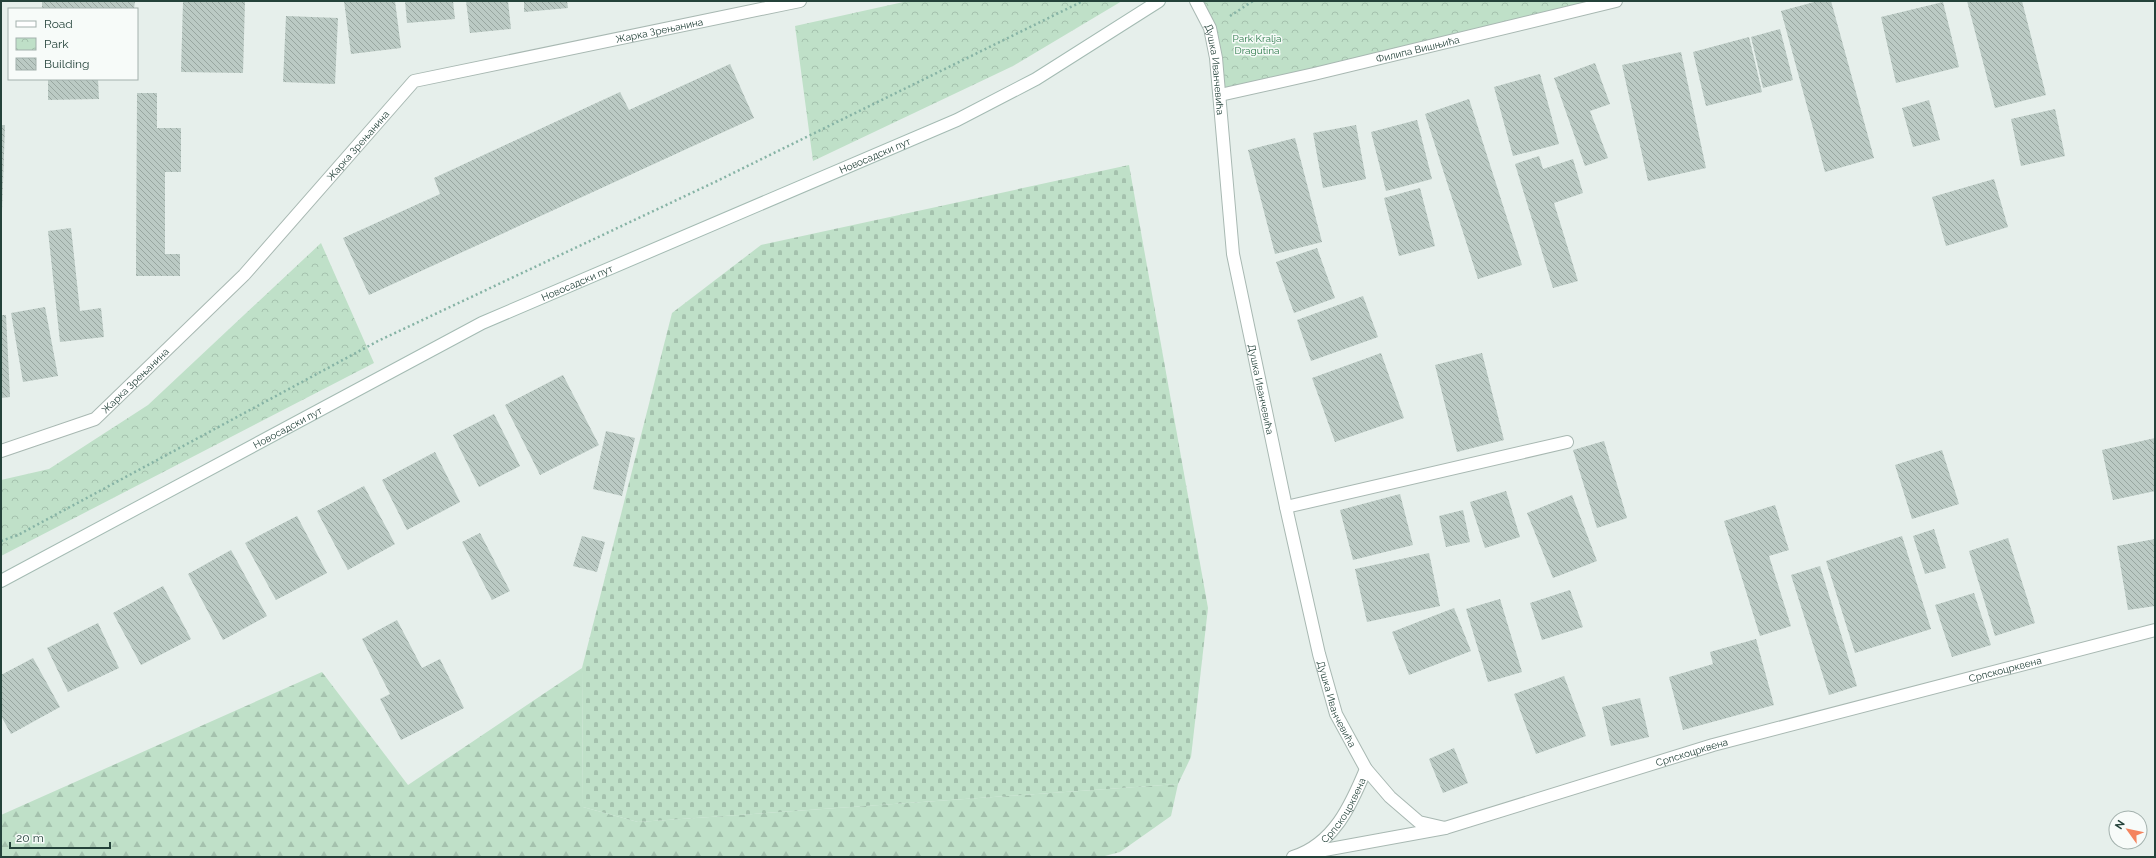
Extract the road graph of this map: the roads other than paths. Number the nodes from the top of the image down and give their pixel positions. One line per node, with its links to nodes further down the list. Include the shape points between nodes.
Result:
1 (800, 1): 7 (street, Жарка Зрењанина, via 414,81 244,275 95,419)
2 (1159, 1): 9 (street, Новосадски пут, via 1036,79 957,120 482,323)
3 (1196, 1): 5 (street, Душка Иванчевића, via 1210,28)
4 (1616, 1): 5 (street, Филипа Вишњића)
5 (1220, 95): 8 (street, Душка Иванчевића, via 1233,254)
6 (1567, 442): 8 (street)
7 (1, 451)
8 (1286, 507): 11 (street, Душка Иванчевића, via 1319,654 1336,714)
9 (1, 581)
10 (2155, 630): 12 (street, Српскоцрквена, via 1713,745)
11 (1366, 769): 12 (street, Српскоцрквена, via 1390,797 1419,822); 13 (street, Српскоцрквена, via 1350,807 1324,841)
12 (1445, 828): 13 (street)
13 (1297, 856)

